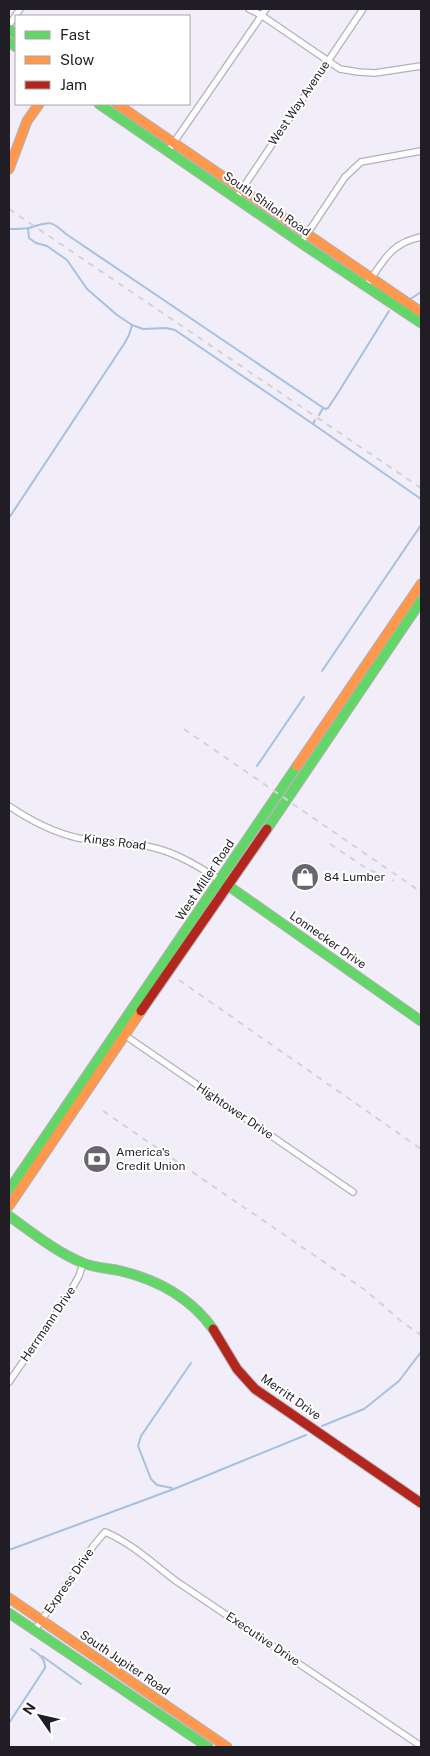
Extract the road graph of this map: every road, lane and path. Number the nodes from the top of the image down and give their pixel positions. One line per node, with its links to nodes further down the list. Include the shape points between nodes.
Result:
1 (250, 9): 4 (street)
2 (266, 9): 4 (street)
3 (363, 9): 5 (street, West Way Avenue)
4 (261, 15): 5 (street); 10 (street)
5 (328, 61): 6 (street, via 340,68 375,73); 14 (street, West Way Avenue)
6 (421, 66)
7 (38, 105): 13 (main road, via 27,120)
8 (100, 105): 11 (main road, South Shiloh Road)
9 (118, 105): 10 (main road, South Shiloh Road)
10 (173, 143): 11 (street); 14 (main road, South Shiloh Road)
11 (168, 151): 15 (main road, South Shiloh Road)
12 (421, 151): 16 (street, via 361,162 346,176)
13 (9, 169)
14 (241, 189): 15 (street, West Way Avenue); 16 (main road, South Shiloh Road)
15 (236, 198): 18 (main road, South Shiloh Road)
16 (306, 234): 18 (street); 19 (main road, South Shiloh Road)
17 (421, 237): 19 (street, via 395,247)
18 (301, 243): 19 (main road, South Shiloh Road)
19 (369, 282): 20 (main road, South Shiloh Road); 21 (main road, South Shiloh Road)
20 (421, 312)
21 (421, 323)
22 (421, 585): 25 (main road, West Miller Road)
23 (421, 601): 25 (main road, West Miller Road)
24 (9, 806): 25 (street, Kings Road, via 44,828 80,838 143,845 176,855)
25 (224, 883): 26 (main road, Lonnecker Drive); 27 (main road, West Miller Road)
26 (421, 1021)
27 (121, 1033): 28 (main road, West Miller Road); 29 (street, Hightower Drive); 30 (main road, West Miller Road)
28 (9, 1190)
29 (353, 1192)
30 (9, 1206)
31 (9, 1216): 32 (main road, Merritt Drive)
32 (83, 1263): 33 (street, Herrmann Drive, via 65,1301); 34 (main road, Merritt Drive, via 141,1277 178,1294 214,1330 241,1376 269,1400)
33 (9, 1382)
34 (421, 1503)
35 (105, 1532): 38 (street, Express Drive); 43 (street, Executive Drive)
36 (9, 1598): 38 (main road, South Jupiter Road)
37 (9, 1613): 39 (main road, South Jupiter Road)
38 (41, 1620): 39 (street, Express Drive); 40 (main road, South Jupiter Road)
39 (34, 1631): 41 (main road, South Jupiter Road)
40 (109, 1667): 41 (main road); 42 (main road, South Jupiter Road)
41 (102, 1676): 44 (main road, South Jupiter Road)
42 (215, 1744): 45 (main road, South Jupiter Road)
43 (421, 1746)
44 (208, 1747)
45 (227, 1747)

